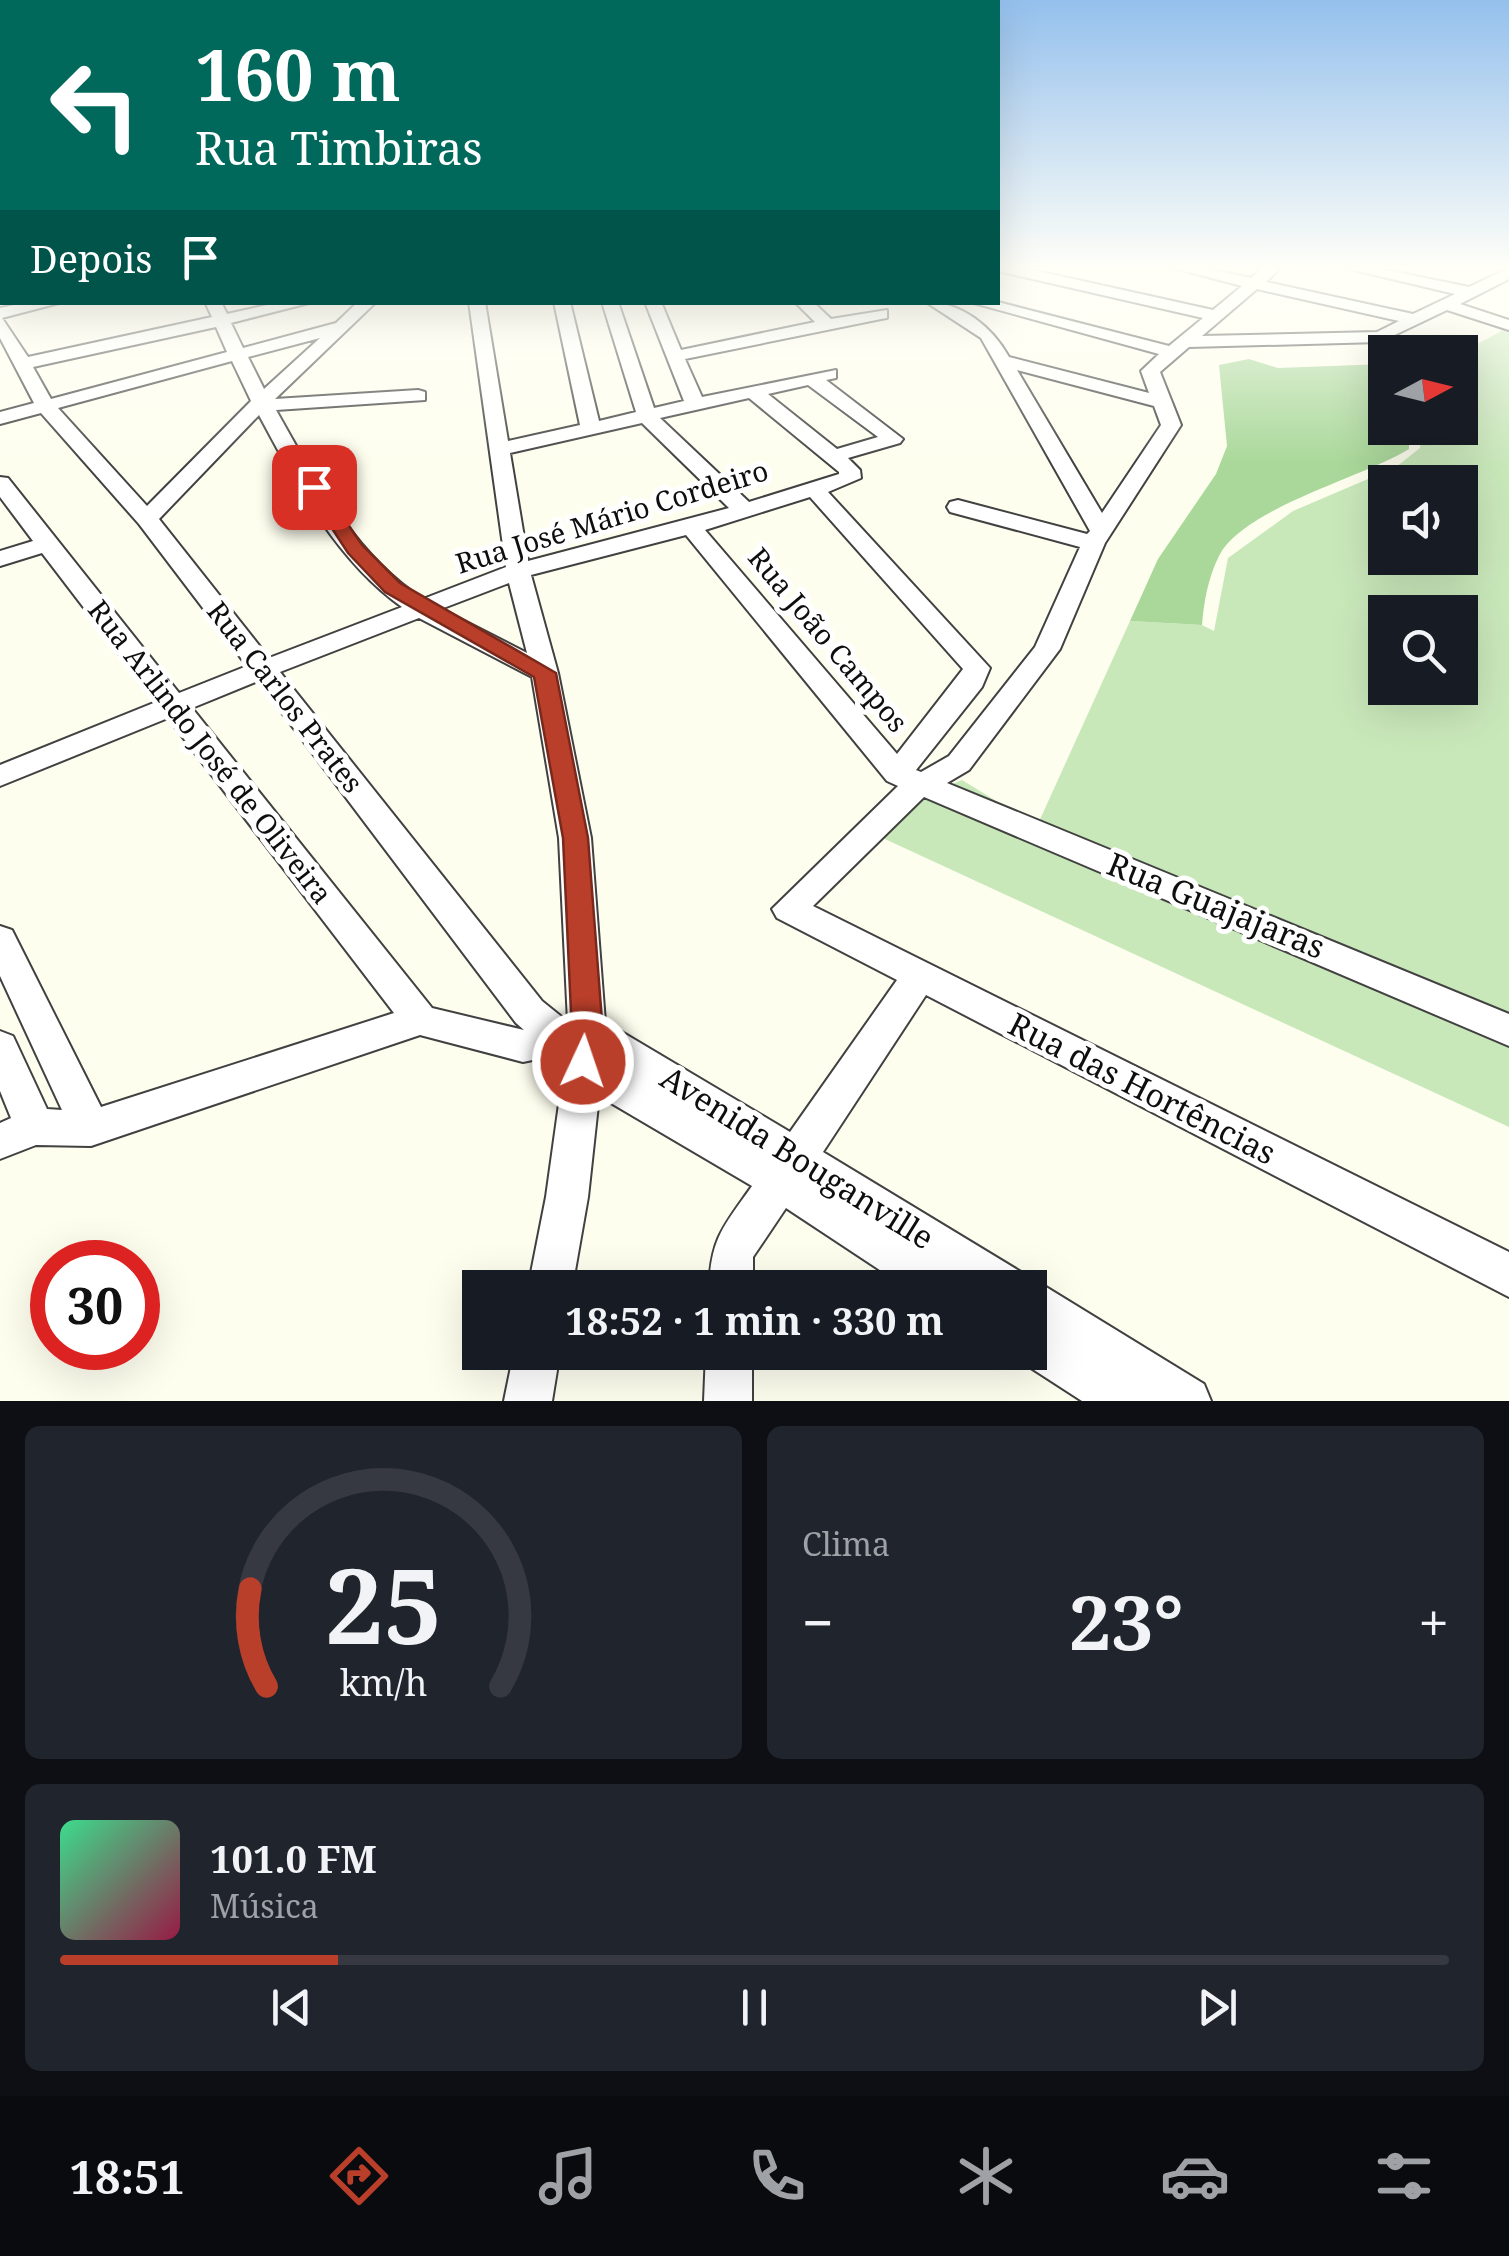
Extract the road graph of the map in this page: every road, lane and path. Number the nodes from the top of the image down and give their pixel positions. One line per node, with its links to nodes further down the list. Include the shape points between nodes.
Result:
1 (9, 331): 19 (street, Rua Carlos Prates)
2 (144, 331): 19 (street)
3 (227, 331): 16 (street)
4 (323, 331): 16 (street)
5 (335, 331): 22 (street)
6 (482, 331): 29 (street)
7 (568, 331): 28 (street)
8 (620, 331): 27 (street)
9 (666, 331): 17 (street)
10 (796, 331): 17 (street)
11 (984, 331): 18 (street)
12 (1108, 331): 15 (street)
13 (1195, 331): 15 (street)
14 (1394, 331): 15 (street)
15 (1177, 347): 23 (street, via 1150,371)
16 (238, 353): 22 (street); 24 (street)
17 (676, 356): 25 (street)
18 (1000, 360): 23 (street); 37 (street)
19 (21, 364): 24 (street, Rua Carlos Prates)
20 (755, 393): 25 (street); 30 (street); 30 (street, via 821,376 893,438)
21 (418, 396): 22 (street)
22 (262, 402): 35 (street); 41 (street, via 355,549 392,588)
23 (1161, 402): 37 (street, via 1171,425)
24 (45, 406): 26 (street); 35 (street, Rua Carlos Prates)
25 (696, 407): 27 (street)
26 (0, 418)
27 (648, 418): 28 (street); 34 (street)
28 (590, 430): 29 (street)
29 (500, 449): 40 (street)
30 (834, 456): 32 (street, Rua José Mário Cordeiro, via 850,478)
31 (0, 483): 38 (street, Rua Arlindo José de Oliveira)
32 (812, 488): 34 (street, Rua José Mário Cordeiro); 46 (street, Rua José Mário Cordeiro, via 976,668)
33 (958, 507): 37 (street)
34 (742, 508): 36 (street, Rua José Mário Cordeiro)
35 (147, 519): 42 (street, Rua Carlos Prates)
36 (691, 527): 40 (street, Rua José Mário Cordeiro); 46 (street, Rua João Campos)
37 (1097, 537): 46 (street, via 1047,649 959,763)
38 (48, 544): 39 (street); 44 (street, Rua Arlindo José de Oliveira)
39 (0, 559)
40 (518, 571): 41 (street, Rua José Mário Cordeiro); 43 (street)
41 (424, 608): 42 (street, Rua José Mário Cordeiro); 43 (street)
42 (263, 669): 44 (street, Rua José Mário Cordeiro); 51 (street, Rua Carlos Prates)
43 (545, 673): 51 (street, via 576,838)
44 (172, 706): 45 (street, Rua José Mário Cordeiro); 49 (street, Rua Arlindo José de Oliveira)
45 (0, 776)
46 (910, 779): 48 (street, Rua das Hortências, via 789,909); 50 (street, Rua Guajajaras)
47 (0, 939): 53 (street)
48 (920, 977): 55 (street); 60 (street, Rua das Hortências)
49 (420, 1020): 51 (street, via 523,1046); 53 (street)
50 (1509, 1030)
51 (564, 1037): 55 (street, Avenida Bouganville, via 601,1078); 56 (street, via 567,1197)
52 (0, 1047): 54 (street)
53 (91, 1128): 54 (street)
54 (18, 1134)
55 (788, 1169): 57 (street, via 732,1252); 58 (street, Avenida Bouganville); 59 (street, Avenida Bouganville)
56 (553, 1270)
57 (732, 1270)
58 (924, 1270)
59 (972, 1270)
60 (1509, 1276)
61 (1047, 1314): 68 (street)
62 (1047, 1351): 67 (street)
63 (534, 1370): 65 (street)
64 (729, 1370): 66 (street)
65 (528, 1401)
66 (728, 1401)
67 (1124, 1401)
68 (1187, 1401)

